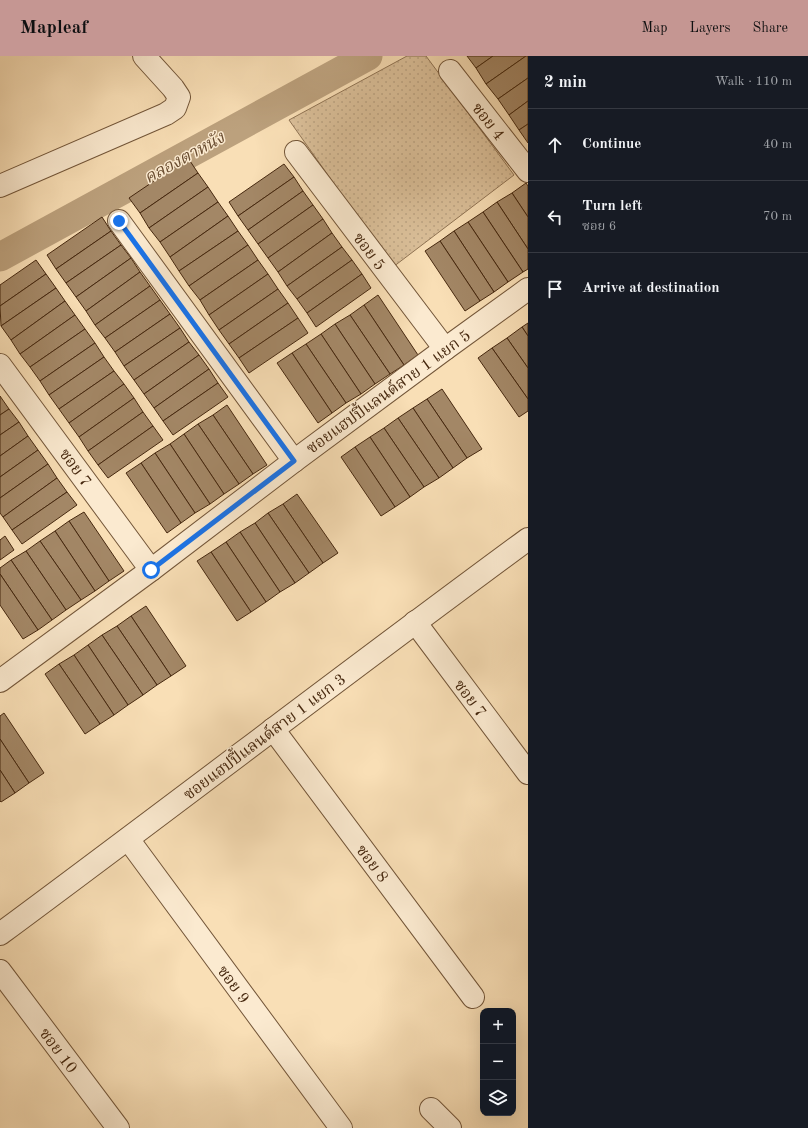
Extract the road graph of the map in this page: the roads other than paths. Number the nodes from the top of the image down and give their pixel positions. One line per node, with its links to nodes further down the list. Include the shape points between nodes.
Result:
1 (144, 56): 5 (street, via 179,97 175,108)
2 (450, 71): 4 (street, ซอย 4)
3 (296, 152): 8 (street, ซอย 5)
4 (528, 171)
5 (0, 186)
6 (119, 221): 10 (street)
7 (528, 289): 8 (street, ซอยแฮปปี้แลนด์สาย 1 แยก 5)
8 (445, 349): 10 (street, ซอยแฮปปี้แลนด์สาย 1 แยก 5)
9 (0, 365): 12 (street, ซอย 7)
10 (294, 461): 12 (street, ซอยแฮปปี้แลนด์สาย 1 แยก 5)
11 (528, 539): 13 (street, ซอยแฮปปี้แลนด์สาย 1 แยก 3)
12 (151, 570): 14 (street, ซอยแฮปปี้แลนด์สาย 1 แยก 5)
13 (415, 622): 15 (street, ซอยแฮปปี้แลนด์สาย 1 แยก 3); 16 (street, ซอย 7)
14 (1, 677)
15 (273, 729): 17 (street, ซอยแฮปปี้แลนด์สาย 1 แยก 3); 20 (street, ซอย 8)
16 (528, 773)
17 (128, 839): 18 (street, ซอยแฮปปี้แลนด์สาย 1 แยก 3); 23 (street, ซอย 9)
18 (0, 934)
19 (0, 971): 22 (street, ซอย 10)
20 (473, 997)
21 (432, 1109): 24 (street)
22 (118, 1128)
23 (340, 1128)
24 (450, 1128)

